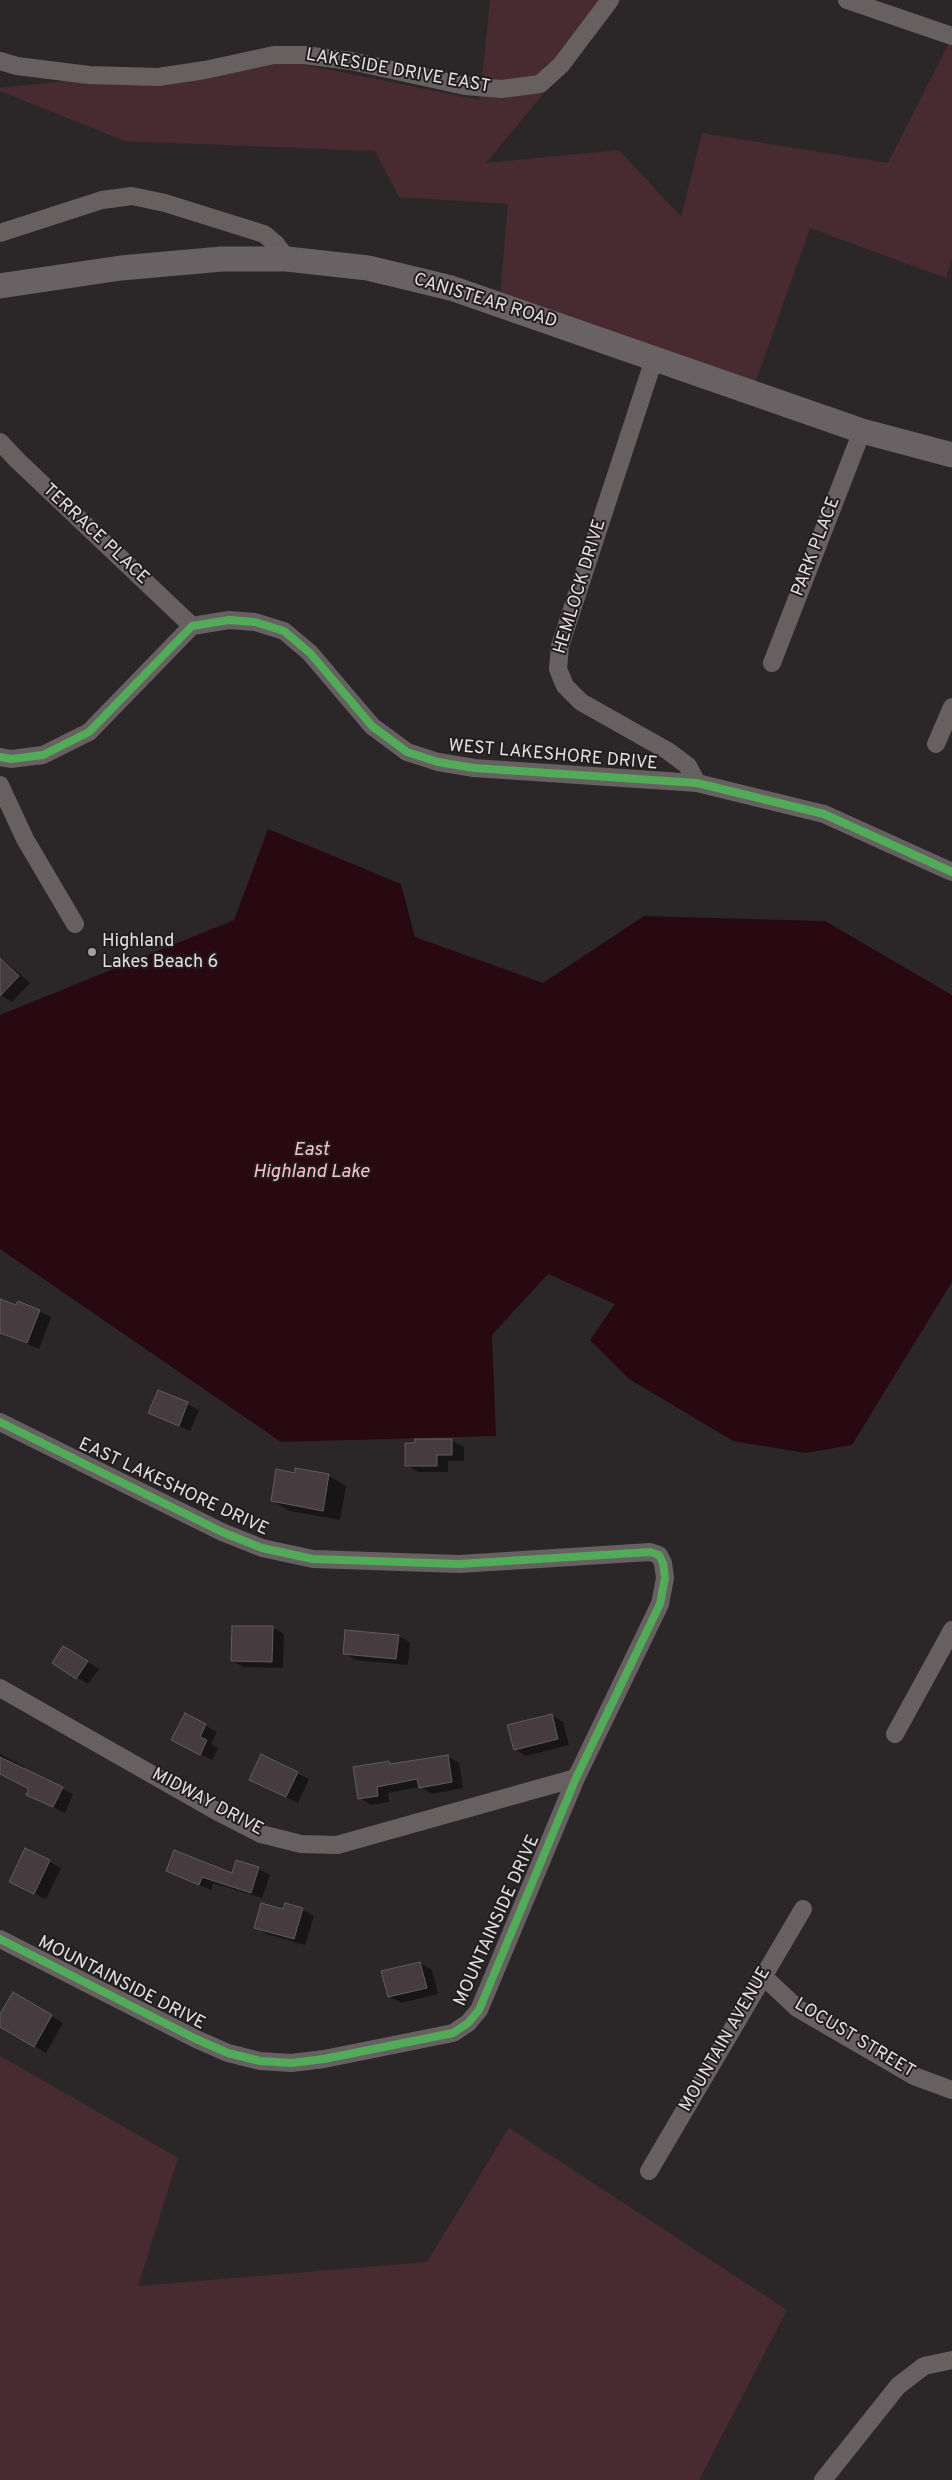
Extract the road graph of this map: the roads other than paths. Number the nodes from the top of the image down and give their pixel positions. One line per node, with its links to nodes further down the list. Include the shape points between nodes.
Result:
1 (610, 0): 4 (street, LAKESIDE DRIVE EAST, via 561,65 540,84 502,89 465,86 352,61 304,55 274,55 158,77 89,75)
2 (847, 0): 3 (street)
3 (952, 36)
4 (0, 61)
5 (0, 233): 6 (street, via 102,200 132,196 264,234)
6 (287, 260): 7 (street, CANISTEAR ROAD, via 222,259 130,267); 8 (street, CANISTEAR ROAD, via 368,268 451,288)
7 (0, 286)
8 (654, 359): 9 (street, CANISTEAR ROAD); 17 (street, HEMLOCK DRIVE, via 560,646 558,669 565,686 581,702 668,751 688,766)
9 (862, 431): 11 (street, CANISTEAR ROAD); 13 (street, PARK PLACE)
10 (0, 442): 12 (street, TERRACE PLACE)
11 (952, 455)
12 (192, 626): 16 (street, via 89,732 43,755 11,759); 17 (street, WEST LAKESHORE DRIVE, via 229,620 255,622 284,631 310,653 372,726 407,752 438,762 474,768)
13 (772, 663)
14 (952, 707): 15 (street)
15 (936, 744)
16 (0, 757)
17 (697, 782): 19 (street, WEST LAKESHORE DRIVE, via 824,814)
18 (0, 785): 20 (street, via 25,839)
19 (952, 872)
20 (76, 924)
21 (0, 1422): 22 (street, EAST LAKESHORE DRIVE, via 222,1532 262,1548 312,1559 459,1564 650,1552 659,1555)
22 (664, 1563): 26 (street, MOUNTAINSIDE DRIVE, via 660,1604)
23 (952, 1630): 25 (street)
24 (0, 1688): 26 (street, MIDWAY DRIVE, via 218,1812 261,1834 300,1844 337,1845)
25 (895, 1734)
26 (576, 1778): 28 (street, MOUNTAINSIDE DRIVE, via 479,2010 468,2024 443,2036 324,2060 260,2061 196,2040)
27 (803, 1909): 29 (street, MOUNTAIN AVENUE)
28 (0, 1939)
29 (763, 1976): 30 (street, LOCUST STREET, via 797,2008 914,2076); 31 (street, MOUNTAIN AVENUE)
30 (952, 2090)
31 (649, 2171)
32 (952, 2360): 33 (street, via 924,2366 898,2386)
33 (823, 2480)

